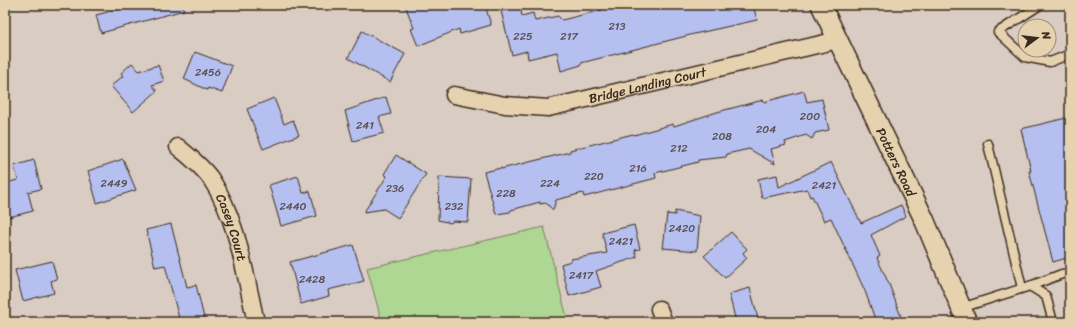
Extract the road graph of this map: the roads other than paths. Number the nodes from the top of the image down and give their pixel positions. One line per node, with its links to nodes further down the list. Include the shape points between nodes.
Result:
1 (821, 5): 3 (street, Potters Road)
2 (1040, 5): 4 (lane, via 998,32 1025,57 1050,62)
3 (838, 40): 5 (street, Bridge Landing Court, via 548,108 505,105); 11 (street, Potters Road, via 924,219)
4 (1070, 54)
5 (454, 95)
6 (988, 144): 10 (lane)
7 (178, 147): 12 (street, Casey Court, via 210,178 224,201 236,238)
8 (1070, 273): 9 (lane)
9 (1030, 286): 10 (lane); 13 (lane, via 1046,296)
10 (1022, 288): 11 (lane)
11 (964, 315)
12 (256, 322)
13 (1053, 322)

